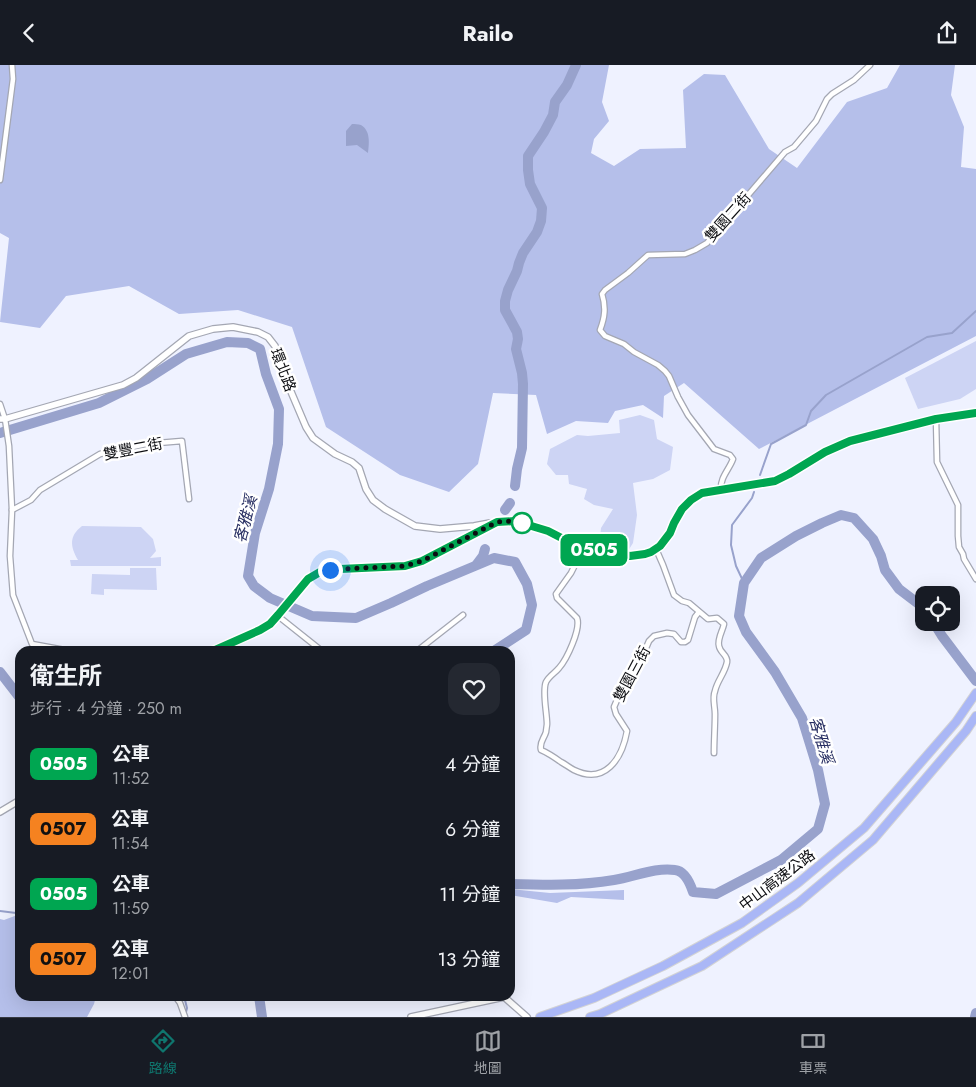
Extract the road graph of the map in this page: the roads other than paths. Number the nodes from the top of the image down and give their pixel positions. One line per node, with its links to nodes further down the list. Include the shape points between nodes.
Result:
1 (12, 65): 3 (street)
2 (870, 65): 8 (street, 雙園二街, via 827,99 816,121 800,141 785,152 707,243 685,254 648,255 602,294 605,317 600,330 665,371 688,415 714,449 734,459 722,478)
3 (0, 180)
4 (0, 404): 6 (street)
5 (976, 413): 7 (street)
6 (2, 419): 10 (street, via 9,447); 11 (street, 環北路, via 123,385 189,337 213,329 249,329 268,337 275,346 292,394 313,438 359,468 373,500 414,526 440,529)
7 (936, 419): 8 (street, via 850,441 775,481); 14 (street, via 937,462 958,505 959,547)
8 (720, 490): 13 (street, via 702,493 686,504 670,533)
9 (189, 499): 10 (street, 雙豐二街, via 182,441 146,444 100,454)
10 (12, 510): 18 (street, via 10,556 13,595 32,644)
11 (497, 522): 12 (street, 環北路, via 515,521 540,528); 16 (street, via 422,561 405,566 320,572 308,579)
12 (581, 548): 13 (street, 環北路, via 630,556); 15 (street, 雙園三街, via 571,573 556,594 578,623 567,655 545,685 547,725 540,745 541,749 574,770 589,775 603,773 615,761 627,731 614,707 641,663 649,641 667,633 674,634 681,643 685,642)
13 (656, 549): 15 (street, via 674,595)
14 (976, 579)
15 (699, 612): 24 (street, via 708,619 717,618 724,623 719,647 727,661 714,695)
16 (278, 615): 19 (street, via 260,630); 20 (street)
17 (463, 615): 21 (street)
18 (43, 646)
19 (224, 646)
20 (316, 646)
21 (423, 646)
22 (976, 693): 33 (highway, 中山高速公路, via 956,722 864,828 798,883 742,923 663,966 594,999)
23 (976, 716): 34 (highway, 中山高速公路, via 874,840 798,903 702,966)
24 (714, 753)
25 (15, 804): 26 (street)
26 (0, 812)
27 (179, 1001): 30 (street)
28 (482, 1001): 31 (street)
29 (509, 1001): 32 (street)
30 (185, 1017)
31 (411, 1017)
32 (527, 1017)
33 (540, 1017)
34 (590, 1017)

